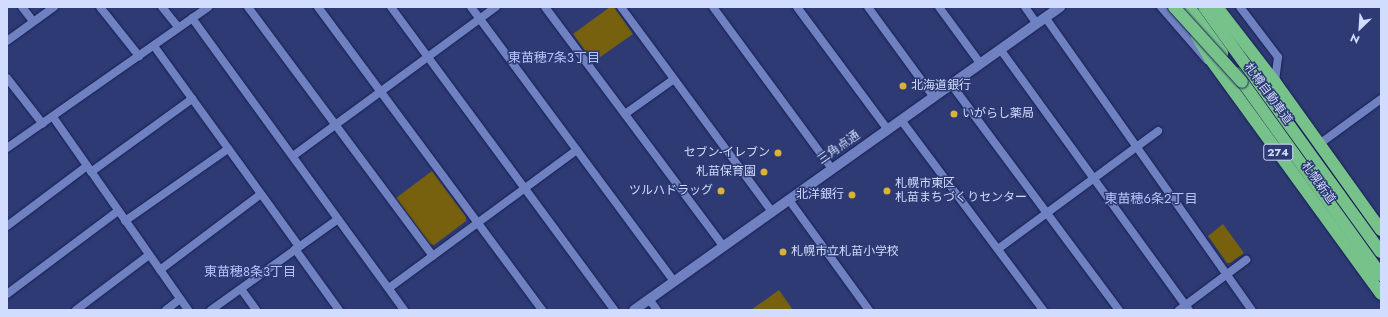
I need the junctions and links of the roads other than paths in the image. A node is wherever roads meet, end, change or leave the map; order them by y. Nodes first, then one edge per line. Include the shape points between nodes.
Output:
1 (22, 7) edge
2 (54, 7) edge
3 (100, 7) edge
4 (162, 7) edge
5 (208, 7) edge
6 (248, 7) edge
7 (318, 7) edge
8 (391, 7) edge
9 (472, 7) edge
10 (496, 7) edge
11 (545, 7) edge
12 (621, 7) edge
13 (713, 7) edge
14 (796, 7) edge
15 (868, 7) edge
16 (939, 7) edge
17 (1024, 7) edge
18 (1060, 7) edge
19 (1161, 7) edge
20 (1174, 7) edge
21 (1179, 7) edge
22 (1189, 7) edge
23 (1204, 7) edge
24 (1211, 7) edge
25 (1217, 7) edge
26 (1240, 7) edge
27 (192, 18) junction
28 (480, 19) junction
29 (1040, 20) junction
30 (33, 21) junction
31 (178, 27) junction
32 (7, 41) edge
33 (154, 46) junction
34 (1000, 49) junction
35 (139, 56) junction
36 (428, 56) junction
37 (980, 63) junction
38 (1248, 67) junction
39 (7, 78) edge
40 (674, 79) junction
41 (1242, 82) junction
42 (1275, 82) junction
43 (951, 84) junction
44 (380, 92) junction
45 (933, 96) junction
46 (1239, 97) junction
47 (192, 99) junction
48 (1381, 99) edge
49 (625, 114) junction
50 (53, 117) junction
51 (901, 120) junction
52 (43, 124) junction
53 (335, 125) junction
54 (888, 130) junction
55 (1158, 131) dead end
56 (1318, 145) junction
57 (1136, 147) junction
58 (7, 148) edge
59 (228, 149) junction
60 (577, 150) junction
61 (293, 156) junction
62 (89, 169) junction
63 (832, 169) junction
64 (1094, 177) junction
65 (523, 188) junction
66 (261, 194) junction
67 (788, 200) junction
68 (118, 211) junction
69 (772, 212) junction
70 (1047, 213) junction
71 (338, 219) junction
72 (125, 221) junction
73 (477, 222) junction
74 (7, 226) edge
75 (1381, 230) edge
76 (723, 246) junction
77 (297, 247) junction
78 (998, 249) junction
79 (1381, 252) edge
80 (149, 255) junction
81 (433, 256) junction
82 (1246, 260) dead end
83 (160, 270) junction
84 (1227, 274) junction
85 (1381, 275) edge
86 (674, 281) junction
87 (389, 288) junction
88 (241, 289) junction
89 (7, 294) edge
90 (1381, 294) edge
91 (180, 299) junction
92 (649, 299) junction
93 (1187, 307) edge
94 (76, 310) edge
95 (166, 310) edge
96 (188, 310) edge
97 (211, 310) edge
98 (256, 310) edge
99 (339, 310) edge
100 (404, 310) edge
101 (542, 310) edge
102 (614, 310) edge
103 (634, 310) edge
104 (657, 310) edge
105 (869, 310) edge
106 (1043, 310) edge
107 (1119, 310) edge
108 (1178, 310) edge
109 (1252, 310) edge

1 - 30 street
2 - 30 street
3 - 35 street
4 - 31 street
5 - 27 street
6 - 53 street
7 - 44 street
8 - 36 street
9 - 28 street
10 - 28 street
11 - 49 street
12 - 40 street
13 - 63 street
14 - 54 street
15 - 45 street
16 - 37 street
17 - 29 street
18 - 29 street, 三角点通
19 - 46 street
20 - 41 highway, bridge
21 - 46 highway, 札幌新道 / 274 via 1211,60
22 - 41 highway, 札樽自動車道, bridge
23 - 38 highway, 札樽自動車道
24 - 38 highway
25 - 42 highway, 札幌新道
26 - 42 street via 1278,57
27 - 31 street
27 - 61 street
28 - 36 street
28 - 60 street
29 - 34 street, 三角点通
29 - 57 street
30 - 32 street
31 - 33 street
33 - 35 street
33 - 47 street
34 - 37 street, 三角点通
34 - 64 street
35 - 50 street
36 - 44 street
36 - 65 street
37 - 43 street, 三角点通
38 - 79 highway, 札樽自動車道
39 - 52 street
40 - 49 street
40 - 69 street
41 - 85 highway, 札樽自動車道
42 - 56 highway, 札幌新道
43 - 45 street, 三角点通
43 - 70 street
44 - 53 street
44 - 73 street
45 - 51 street, 三角点通
46 - 90 highway, 札幌新道 / 274
47 - 59 street
47 - 62 street
48 - 56 street
49 - 76 street
50 - 52 street
50 - 62 street
51 - 54 street, 三角点通
51 - 78 street
52 - 58 street
53 - 61 street
53 - 81 street
54 - 63 street, 三角点通
55 - 57 street
56 - 75 highway, 札幌新道
57 - 64 street
57 - 84 street
59 - 66 street
59 - 72 street
60 - 65 street
60 - 86 street
61 - 71 street
62 - 68 street
62 - 74 street
63 - 67 street, 三角点通
64 - 70 street
64 - 93 street
65 - 73 street
65 - 102 street
66 - 77 street
66 - 83 street
67 - 69 street, 三角点通
67 - 105 street
68 - 72 street
68 - 89 street
69 - 76 street, 三角点通
70 - 78 street
70 - 107 street
71 - 77 street
71 - 87 street
72 - 80 street
73 - 81 street
73 - 101 street
76 - 86 street, 三角点通
77 - 88 street
77 - 99 street
78 - 106 street
80 - 83 street
80 - 94 street
81 - 87 street
82 - 84 street
83 - 91 street
84 - 93 street
84 - 109 street
86 - 92 street, 三角点通
87 - 100 street
88 - 97 street
88 - 98 street
91 - 95 street
91 - 96 street
92 - 103 street, 三角点通
92 - 104 street
93 - 108 street

